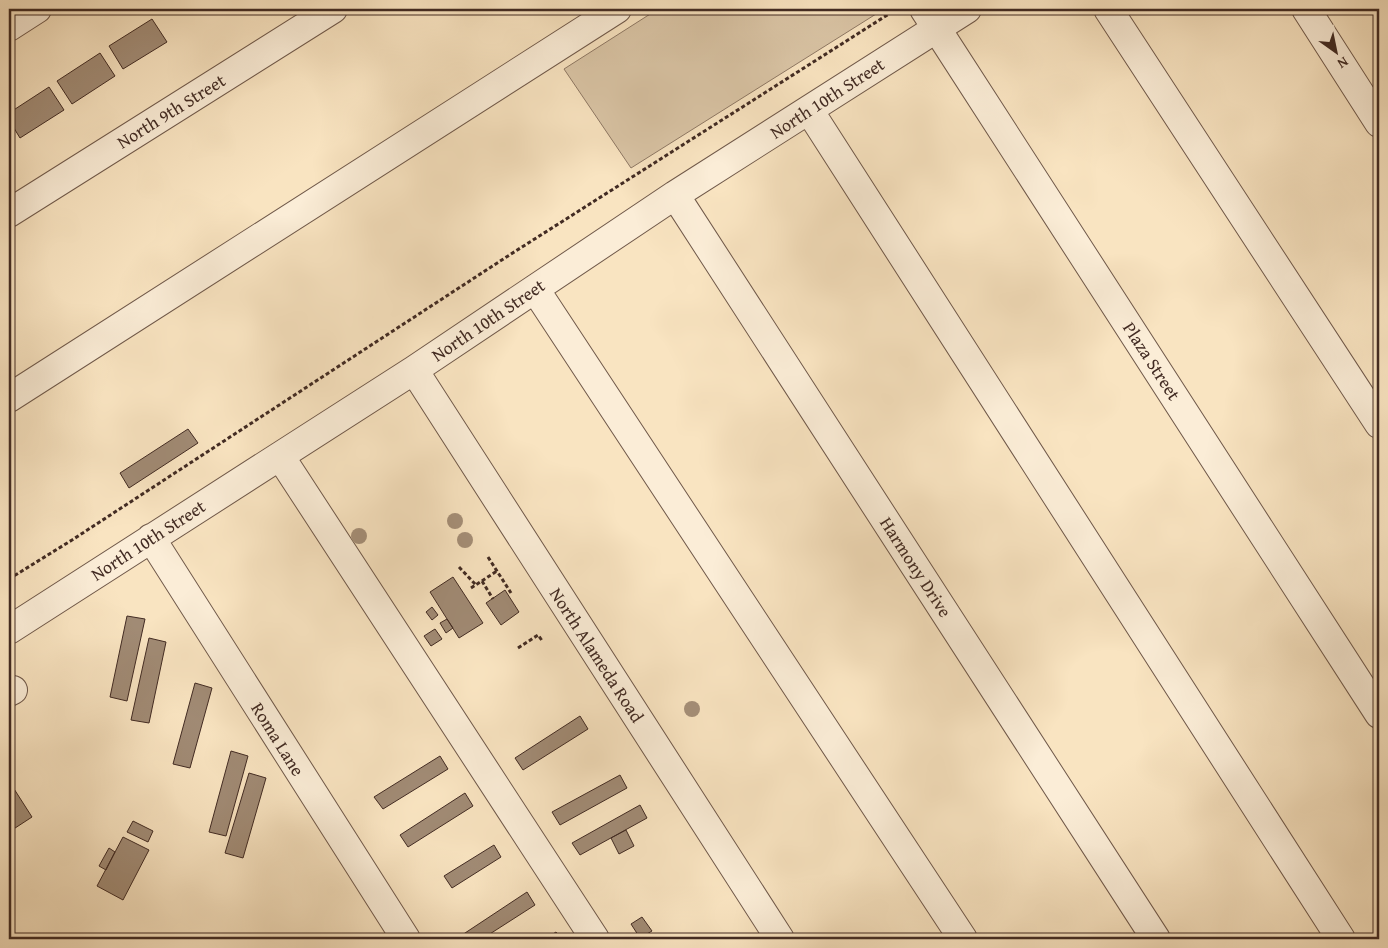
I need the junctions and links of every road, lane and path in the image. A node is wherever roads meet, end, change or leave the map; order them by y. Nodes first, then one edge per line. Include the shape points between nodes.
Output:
1 (37, 9) edge
2 (333, 9) edge
3 (616, 9) edge
4 (967, 9) edge
5 (1108, 9) edge
6 (1306, 9) edge
7 (892, 12) dead end
8 (930, 18) edge
9 (9, 27) edge
10 (809, 110) junction
11 (1379, 123) edge
12 (675, 195) junction
13 (9, 213) edge
14 (535, 289) junction
15 (414, 370) junction
16 (9, 398) edge
17 (1379, 424) edge
18 (280, 456) junction
19 (151, 538) junction
20 (488, 557) dead end
21 (459, 567) dead end
22 (497, 571) junction
23 (9, 579) edge
24 (482, 581) junction
25 (476, 585) junction
26 (471, 588) dead end
27 (511, 594) dead end
28 (493, 598) dead end
29 (9, 630) edge
30 (543, 642) dead end
31 (518, 648) dead end
32 (1379, 714) edge
33 (406, 939) edge
34 (596, 939) edge
35 (780, 939) edge
36 (963, 939) edge
37 (1156, 939) edge
38 (1341, 939) edge

1 - 9 street
2 - 13 street, North 9th Street
3 - 16 street
4 - 8 street, North 10th Street
5 - 17 street
6 - 11 street
7 - 23 path
8 - 10 street, North 10th Street
8 - 32 street, Plaza Street
10 - 12 street, North 10th Street
10 - 38 street
12 - 14 street, North 10th Street
12 - 37 street, Harmony Drive
14 - 15 street, North 10th Street
14 - 36 street
15 - 18 street, North 10th Street
15 - 35 street, North Alameda Road
18 - 19 street, North 10th Street
18 - 34 street
19 - 29 street, North 10th Street
19 - 33 street, Roma Lane
20 - 22 path
21 - 25 path
22 - 24 path
22 - 27 path
24 - 25 path
24 - 28 path
25 - 26 path
30 - 31 path via 538,635

